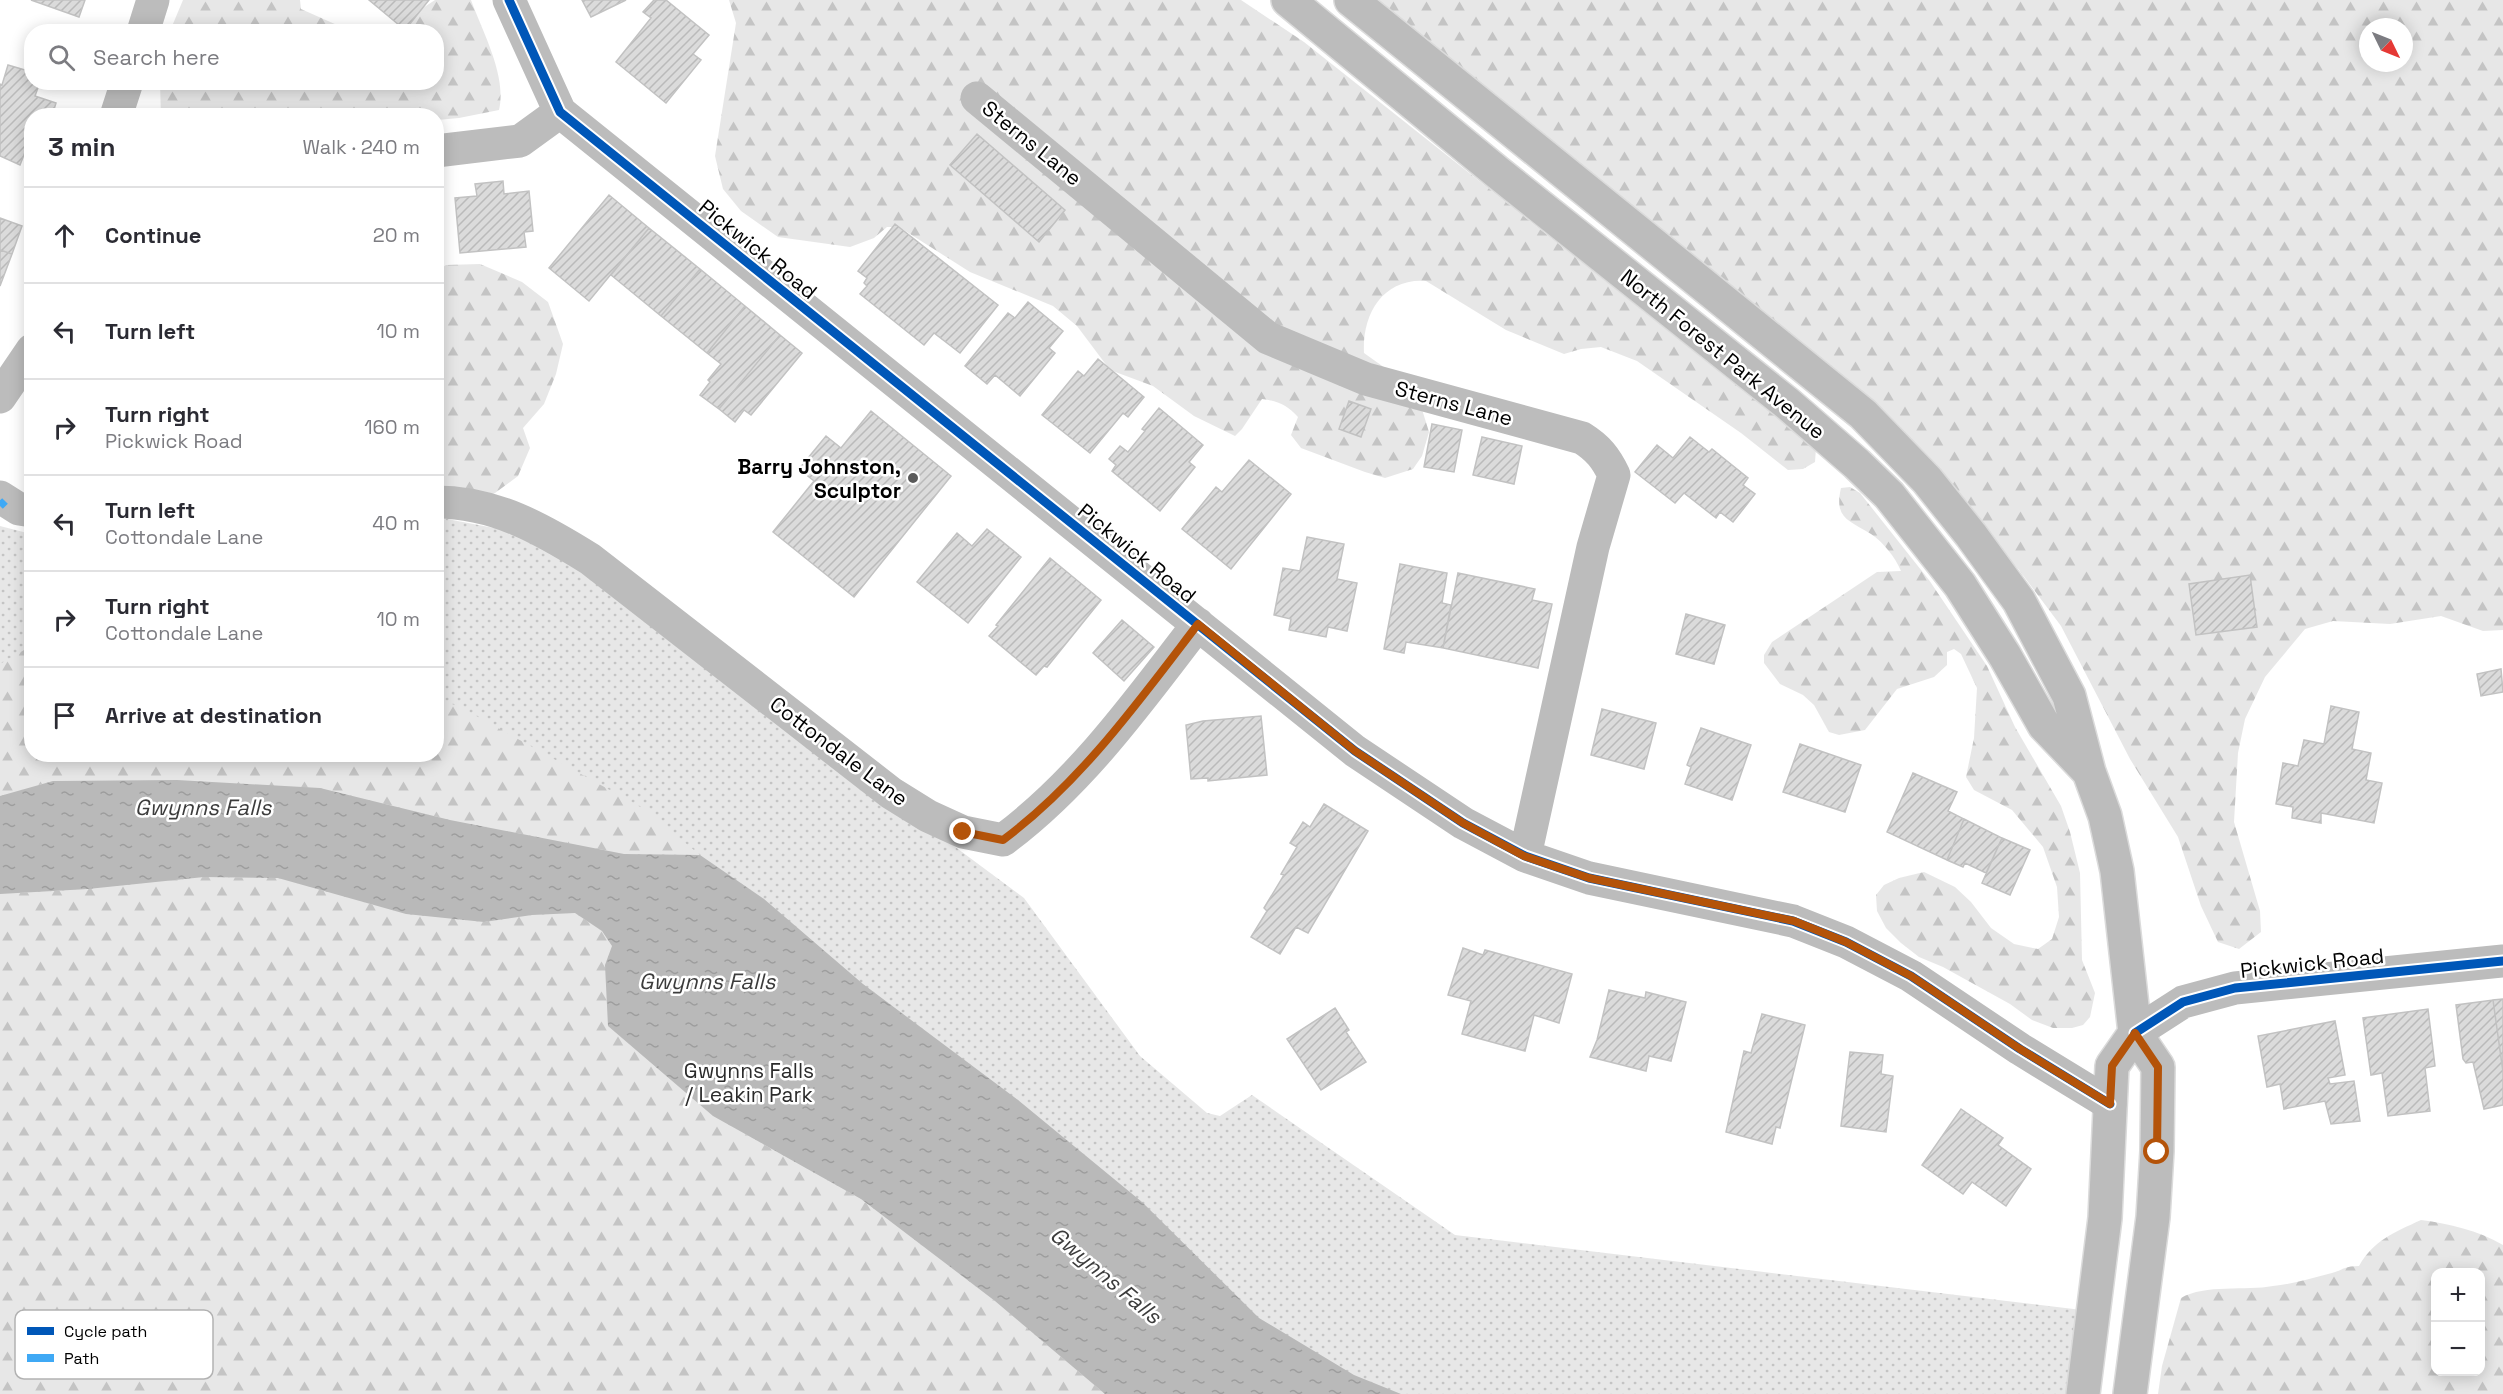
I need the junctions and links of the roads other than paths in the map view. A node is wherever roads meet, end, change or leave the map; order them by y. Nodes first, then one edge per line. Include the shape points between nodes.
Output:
1 (153, 0) edge
2 (509, 0) edge
3 (1288, 0) edge
4 (1351, 0) edge
5 (146, 24) edge
6 (124, 90) edge
7 (977, 98) dead end
8 (119, 108) edge
9 (560, 112) junction
10 (444, 150) edge
11 (24, 362) edge
12 (0, 397) edge
13 (0, 497) edge
14 (444, 502) edge
15 (24, 510) edge
16 (1198, 624) junction
17 (2090, 772) junction
18 (1524, 856) junction
19 (2503, 961) edge
20 (2135, 1033) junction
21 (2110, 1104) junction
22 (2083, 1392) edge
23 (2130, 1394) edge

1 - 5 main road
2 - 9 main road, Pickwick Road
3 - 17 main road, North Forest Park Avenue via 1857,464 1889,495 1960,585 2044,725
4 - 17 main road, North Forest Park Avenue via 1863,414 1927,480 2019,601 2069,696
6 - 8 main road
7 - 18 main road, Sterns Lane via 1269,338 1366,379 1582,438 1598,448 1608,461 1614,475 1593,547
9 - 10 main road via 520,141
9 - 16 main road, Pickwick Road
11 - 12 main road
13 - 15 main road
14 - 16 main road, Cottondale Lane via 503,512 543,530 590,559 891,794 963,832 1003,840 1065,786 1133,708
16 - 18 main road, Pickwick Road via 1355,751 1463,823
17 - 20 main road, North Forest Park Avenue via 2117,871
18 - 21 main road, Pickwick Road via 1589,878 1794,921 1846,942 1911,976
19 - 20 main road, Pickwick Road via 2235,988 2183,1002
20 - 21 main road via 2112,1066
20 - 23 main road, North Forest Park Avenue via 2158,1067 2158,1141 2153,1217
21 - 22 main road via 2105,1218

